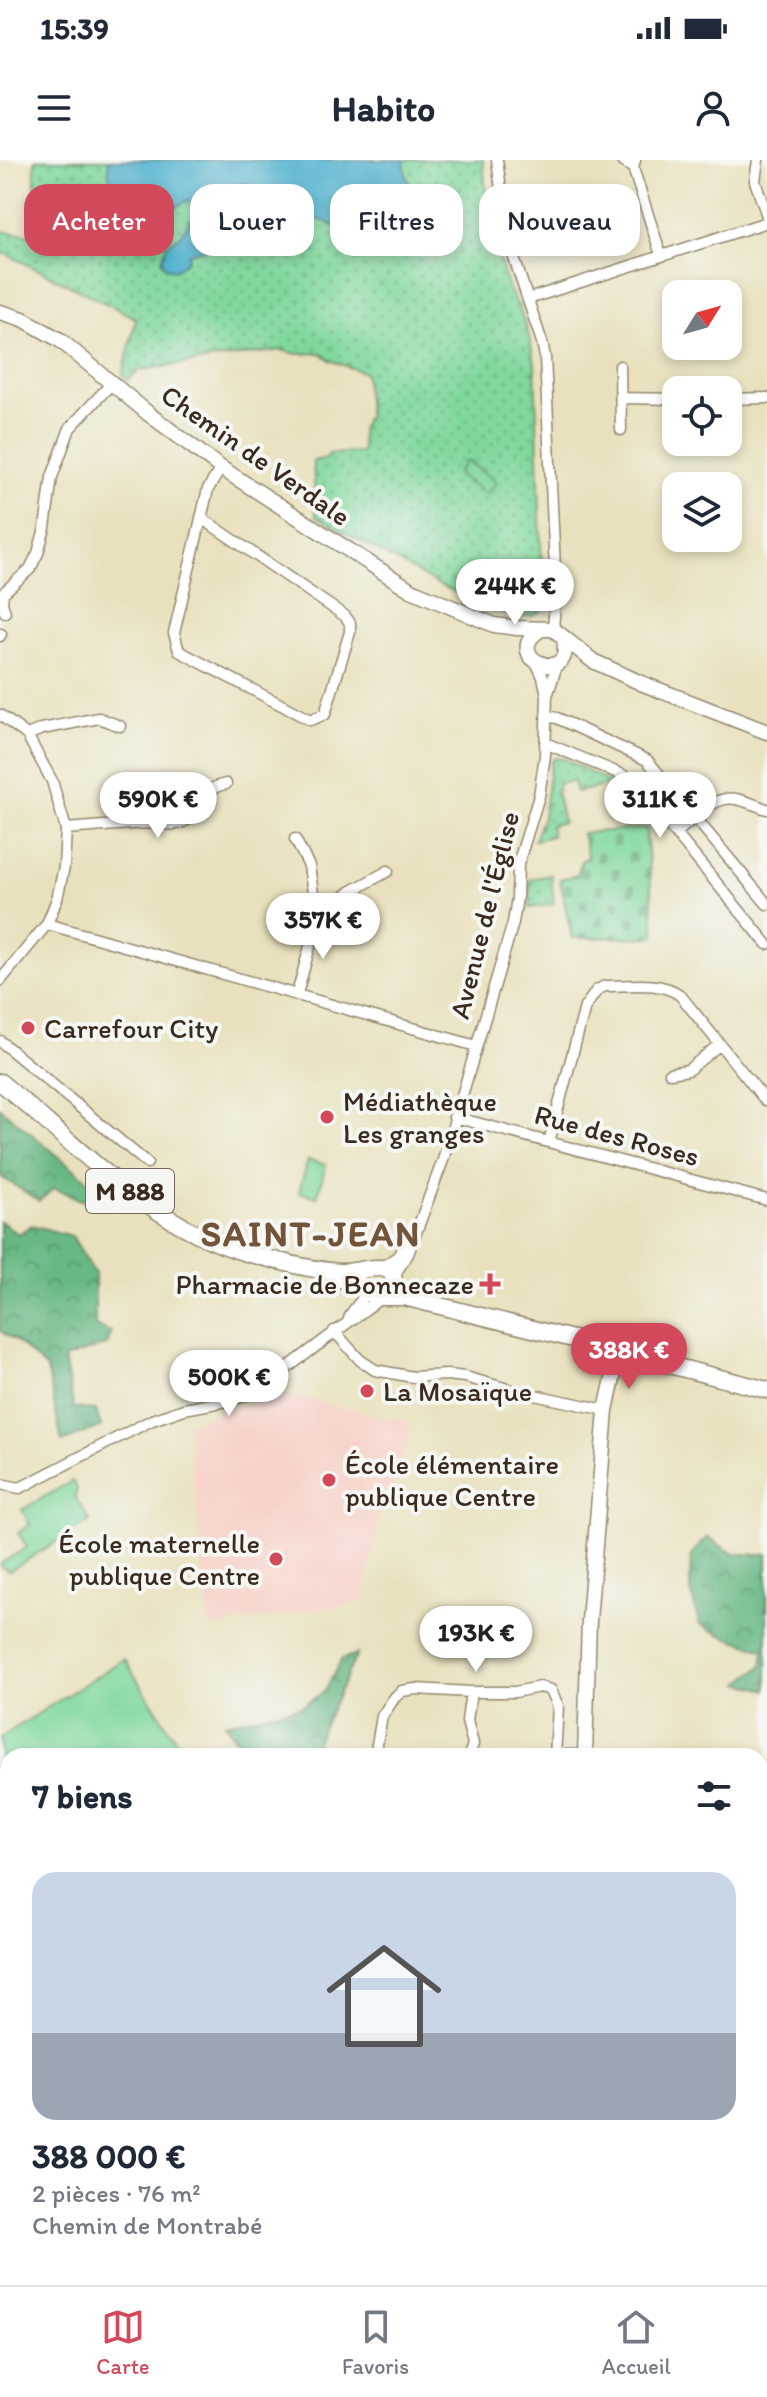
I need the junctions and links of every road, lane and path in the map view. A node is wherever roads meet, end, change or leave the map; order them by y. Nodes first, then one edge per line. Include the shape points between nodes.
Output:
1 (497, 160) edge
2 (621, 160) edge
3 (758, 160) edge
4 (634, 164) edge
5 (767, 219) edge
6 (661, 255) junction
7 (528, 299) junction
8 (0, 312) edge
9 (620, 366) dead end
10 (112, 383) junction
11 (621, 398) junction
12 (767, 398) edge
13 (662, 399) edge
14 (742, 399) edge
15 (621, 430) dead end
16 (221, 468) junction
17 (203, 519) junction
18 (5, 612) dead end
19 (494, 625) junction
20 (552, 633) junction
21 (528, 648) junction
22 (559, 661) junction
23 (593, 661) junction
24 (536, 662) junction
25 (547, 695) junction
26 (0, 715) edge
27 (547, 716) junction
28 (120, 726) dead end
29 (767, 732) edge
30 (27, 735) junction
31 (545, 743) junction
32 (226, 784) dead end
33 (767, 809) edge
34 (696, 817) junction
35 (66, 829) junction
36 (676, 833) junction
37 (295, 839) dead end
38 (388, 871) dead end
39 (767, 904) edge
40 (317, 920) junction
41 (47, 924) junction
42 (767, 944) edge
43 (0, 981) edge
44 (297, 994) junction
45 (0, 1041) edge
46 (720, 1044) junction
47 (476, 1046) junction
48 (670, 1073) dead end
49 (0, 1082) edge
50 (767, 1098) edge
51 (454, 1117) junction
52 (549, 1142) junction
53 (147, 1163) dead end
54 (767, 1200) edge
55 (380, 1283) junction
56 (349, 1319) junction
57 (529, 1328) junction
58 (334, 1331) junction
59 (618, 1357) junction
60 (767, 1390) edge
61 (606, 1410) junction
62 (0, 1484) edge
63 (471, 1692) junction
64 (376, 1748) edge
65 (472, 1748) edge
66 (556, 1748) edge
67 (585, 1748) edge

1 - 7 street via 508,240
2 - 4 street
3 - 5 street via 755,181
4 - 6 street
5 - 6 street
6 - 7 street
7 - 20 street via 545,357 556,590
8 - 10 street, Chemin de Verdale via 60,340
9 - 11 street
10 - 16 street, Chemin de Verdale
10 - 18 street via 70,428 52,477 38,553 30,569 3,593
11 - 13 street
11 - 15 street
12 - 14 street
16 - 17 street via 208,489
16 - 19 street, Chemin de Verdale via 411,590
17 - 17 street via 174,633 179,651 310,720 325,714 350,623
19 - 20 street, Chemin de Verdale
19 - 21 street, Chemin de Verdale
20 - 21 street via 532,635
20 - 22 street via 565,651
20 - 23 street
21 - 24 street
22 - 23 street
22 - 24 street
22 - 25 street, Avenue de l'Église
23 - 29 street
24 - 25 street, Avenue de l'Église
25 - 27 street, Avenue de l'Église
26 - 30 street
27 - 31 street, Avenue de l'Église
27 - 34 street via 647,760
28 - 30 street via 99,718
30 - 35 street via 52,781
31 - 36 street via 623,775
31 - 47 street, Avenue de l'Église via 539,796 518,864 513,923
32 - 35 street via 203,794 193,817 179,825
33 - 34 street via 726,798
34 - 36 street
34 - 39 street
35 - 41 street via 62,878
36 - 42 street
37 - 40 street via 309,866
38 - 40 street via 350,892
40 - 44 street
41 - 43 street
41 - 44 street
44 - 47 street
45 - 53 street
46 - 48 street via 688,1070
46 - 50 street
46 - 52 street via 672,989 597,990 585,1007
47 - 51 street, Avenue de l'Église
49 - 55 main road, M 888 via 163,1216 202,1237
51 - 52 street, Rue des Roses
51 - 55 street, Avenue de l'Église via 408,1254
52 - 54 street, Rue des Roses
55 - 56 street, Avenue de l'Église
55 - 56 street
55 - 57 main road, M 888
55 - 57 main road, M 888 via 404,1297
56 - 58 street
57 - 59 main road, M 888 via 597,1345
58 - 61 street via 375,1370 413,1377 465,1377
58 - 62 street via 255,1392 152,1420 20,1488
59 - 60 main road, M 888
59 - 61 street
61 - 67 street via 589,1620
63 - 64 street via 402,1691 382,1716
63 - 65 street via 467,1721
63 - 66 street via 548,1688 558,1706

